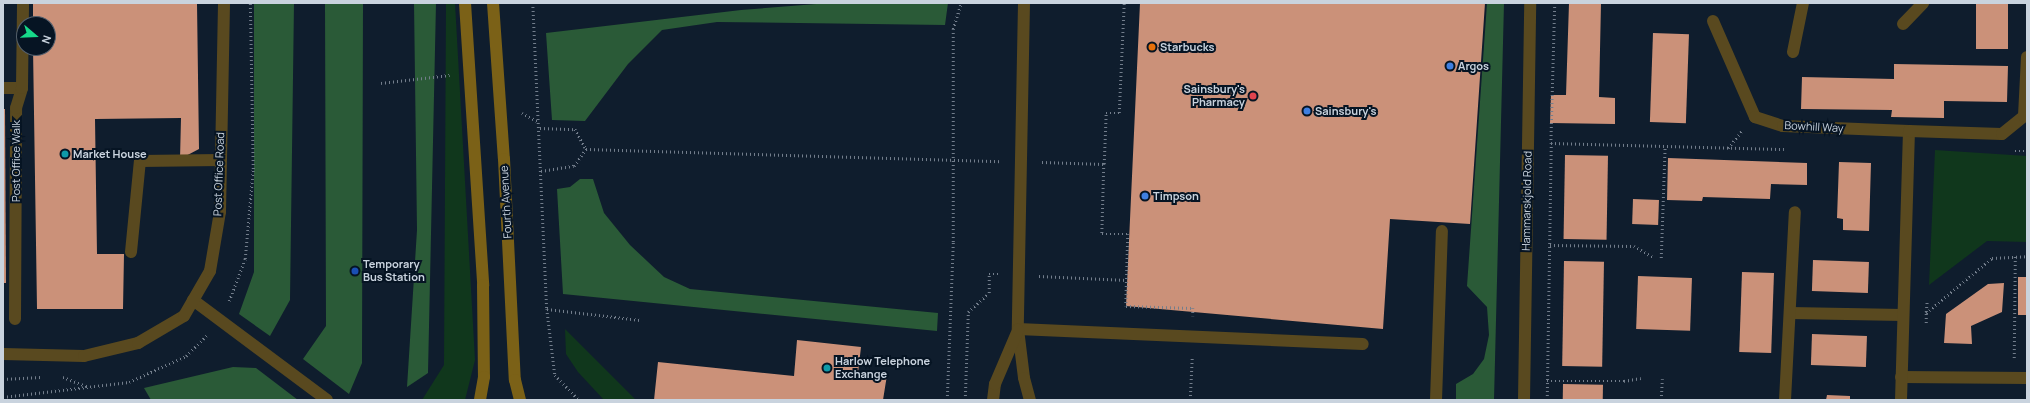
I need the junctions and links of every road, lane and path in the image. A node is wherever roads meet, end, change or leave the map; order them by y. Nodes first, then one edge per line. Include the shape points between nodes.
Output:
1 (23, 3) edge
2 (224, 3) edge
3 (465, 3) edge
4 (493, 3) edge
5 (532, 3) edge
6 (961, 3) edge
7 (1024, 3) edge
8 (1124, 3) edge
9 (1530, 3) edge
10 (1555, 3) edge
11 (1803, 3) edge
12 (1923, 3) edge
13 (1713, 21) dead end
14 (1903, 24) dead end
15 (1793, 52) dead end
16 (2027, 57) edge
17 (450, 67) dead end
18 (381, 83) dead end
19 (3, 88) edge
20 (22, 88) junction
21 (540, 128) junction
22 (1909, 131) junction
23 (1551, 143) junction
24 (1665, 146) junction
25 (586, 149) junction
26 (1788, 149) dead end
27 (2012, 151) dead end
28 (2027, 151) edge
29 (220, 160) junction
30 (1021, 161) junction
31 (1104, 164) junction
32 (541, 171) junction
33 (1795, 212) dead end
34 (1442, 231) dead end
35 (1550, 245) junction
36 (131, 252) dead end
37 (2015, 256) junction
38 (2027, 256) edge
39 (1653, 257) dead end
40 (1661, 258) dead end
41 (193, 300) junction
42 (547, 309) junction
43 (1790, 313) junction
44 (1903, 315) junction
45 (14, 320) dead end
46 (640, 320) dead end
47 (1926, 327) dead end
48 (1018, 329) junction
49 (1192, 337) junction
50 (1363, 344) dead end
51 (3, 354) edge
52 (62, 376) dead end
53 (47, 377) dead end
54 (1901, 377) junction
55 (1641, 378) dead end
56 (2014, 378) junction
57 (2027, 378) edge
58 (3, 379) edge
59 (1662, 379) dead end
60 (1547, 381) junction
61 (87, 386) dead end
62 (327, 400) edge
63 (480, 400) edge
64 (520, 400) edge
65 (579, 400) edge
66 (947, 400) edge
67 (993, 400) edge
68 (1030, 400) edge
69 (1190, 400) edge
70 (1436, 400) edge
71 (1524, 400) edge
72 (1547, 400) edge
73 (1661, 400) edge
74 (1785, 400) edge
75 (1901, 400) edge

1 - 20 street, Post Office Walk
2 - 29 street, Post Office Road
3 - 63 street via 483,285 484,377
4 - 64 street, Fourth Avenue via 515,380
5 - 21 path
6 - 66 path via 953,29 953,242
7 - 30 street
8 - 31 path via 1119,113 1106,113
9 - 71 street, Hammarskjold Road
10 - 23 path
11 - 15 street
12 - 14 street
13 - 22 street, Bowhill Way via 1755,117 1783,126
16 - 22 street, Bowhill Way via 2024,116 2002,134
17 - 18 path via 450,75
19 - 20 street
20 - 45 street, Post Office Walk via 16,108
21 - 25 path via 575,129
21 - 32 path
22 - 44 street
23 - 24 path
23 - 35 path
24 - 26 path
24 - 40 path
25 - 30 path
25 - 32 path via 574,166
27 - 28 path
29 - 36 street via 140,161
29 - 41 street, Post Office Road via 220,212 210,271
30 - 31 path
30 - 48 street
31 - 49 path via 1102,234 1128,234 1126,306 1193,308
32 - 42 path
33 - 43 street
34 - 70 street
35 - 39 path via 1634,246
35 - 60 path
37 - 38 path
37 - 47 path via 1992,258 1926,313
37 - 56 path
41 - 51 street, Post Office Road via 184,316 138,343 84,356
41 - 62 street
42 - 46 path
42 - 65 path via 555,374
43 - 44 street
43 - 74 street
44 - 54 street
48 - 49 street
48 - 67 street via 995,384
48 - 68 street via 1024,378
49 - 50 street
49 - 69 path
52 - 61 path
53 - 58 path
54 - 56 street
54 - 75 street
55 - 60 path via 1624,381
56 - 57 street
59 - 73 path
60 - 72 path

